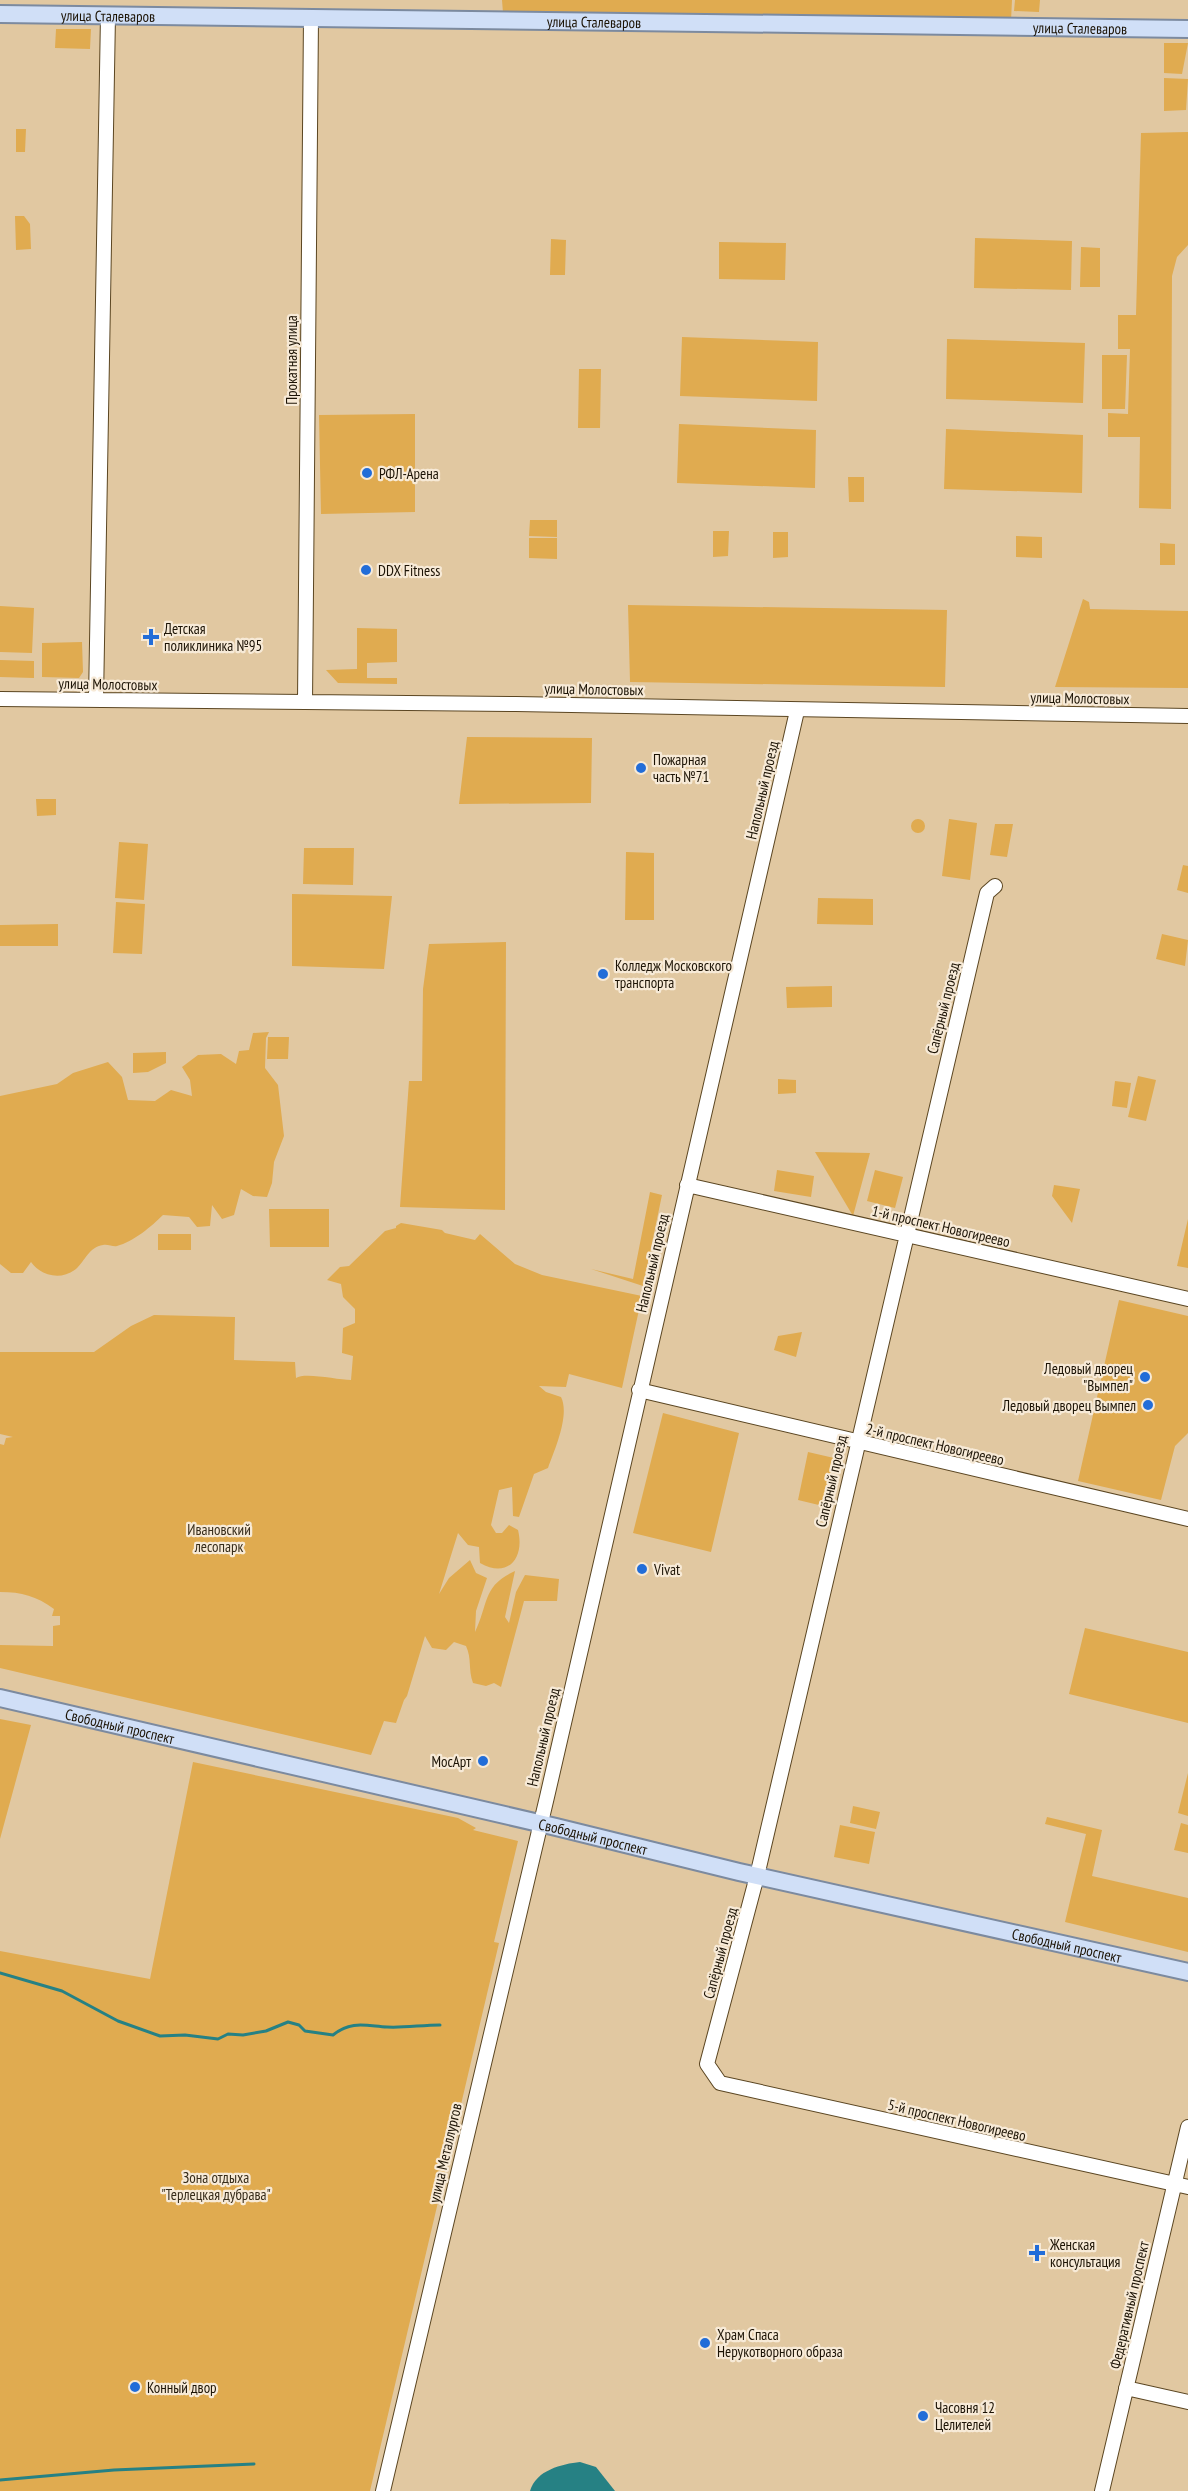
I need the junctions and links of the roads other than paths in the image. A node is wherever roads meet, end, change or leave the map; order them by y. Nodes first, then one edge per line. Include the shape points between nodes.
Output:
1 (0, 14) edge
2 (108, 15) junction
3 (311, 17) junction
4 (1188, 29) edge
5 (0, 699) edge
6 (96, 700) junction
7 (305, 702) junction
8 (797, 711) junction
9 (1188, 716) edge
10 (995, 886) dead end
11 (687, 1185) junction
12 (905, 1234) junction
13 (1188, 1299) edge
14 (639, 1390) junction
15 (856, 1443) junction
16 (1188, 1519) edge
17 (0, 1698) edge
18 (540, 1823) junction
19 (757, 1876) junction
20 (1188, 1972) edge
21 (720, 2084) joint
22 (1188, 2127) edge
23 (1181, 2185) edge
24 (1126, 2388) junction
25 (1188, 2402) edge
26 (383, 2491) edge
27 (1102, 2491) edge

1 - 2 main road, улица Сталеваров
2 - 3 main road, улица Сталеваров
2 - 6 street
3 - 4 main road, улица Сталеваров
3 - 7 street, Прокатная улица
5 - 6 street, улица Молостовых
6 - 7 street, улица Молостовых
7 - 8 street, улица Молостовых
8 - 9 street, улица Молостовых
8 - 11 street, Напольный проезд
10 - 12 street, Сапёрный проезд via 987,893
11 - 12 street, 1-й проспект Новогиреево
11 - 14 street, Напольный проезд
12 - 13 street, 1-й проспект Новогиреево
12 - 15 street, Сапёрный проезд
14 - 15 street, 2-й проспект Новогиреево
14 - 18 street, Напольный проезд
15 - 16 street, 2-й проспект Новогиреево
15 - 19 street, Сапёрный проезд
17 - 18 main road, Свободный проспект
18 - 19 main road, Свободный проспект
18 - 26 street, улица Металлургов
19 - 20 main road, Свободный проспект
19 - 21 street, Сапёрный проезд via 707,2064
21 - 23 street, 5-й проспект Новогиреево
22 - 23 street, Федеративный проспект
23 - 24 street, Федеративный проспект
24 - 25 street
24 - 27 street, Федеративный проспект

